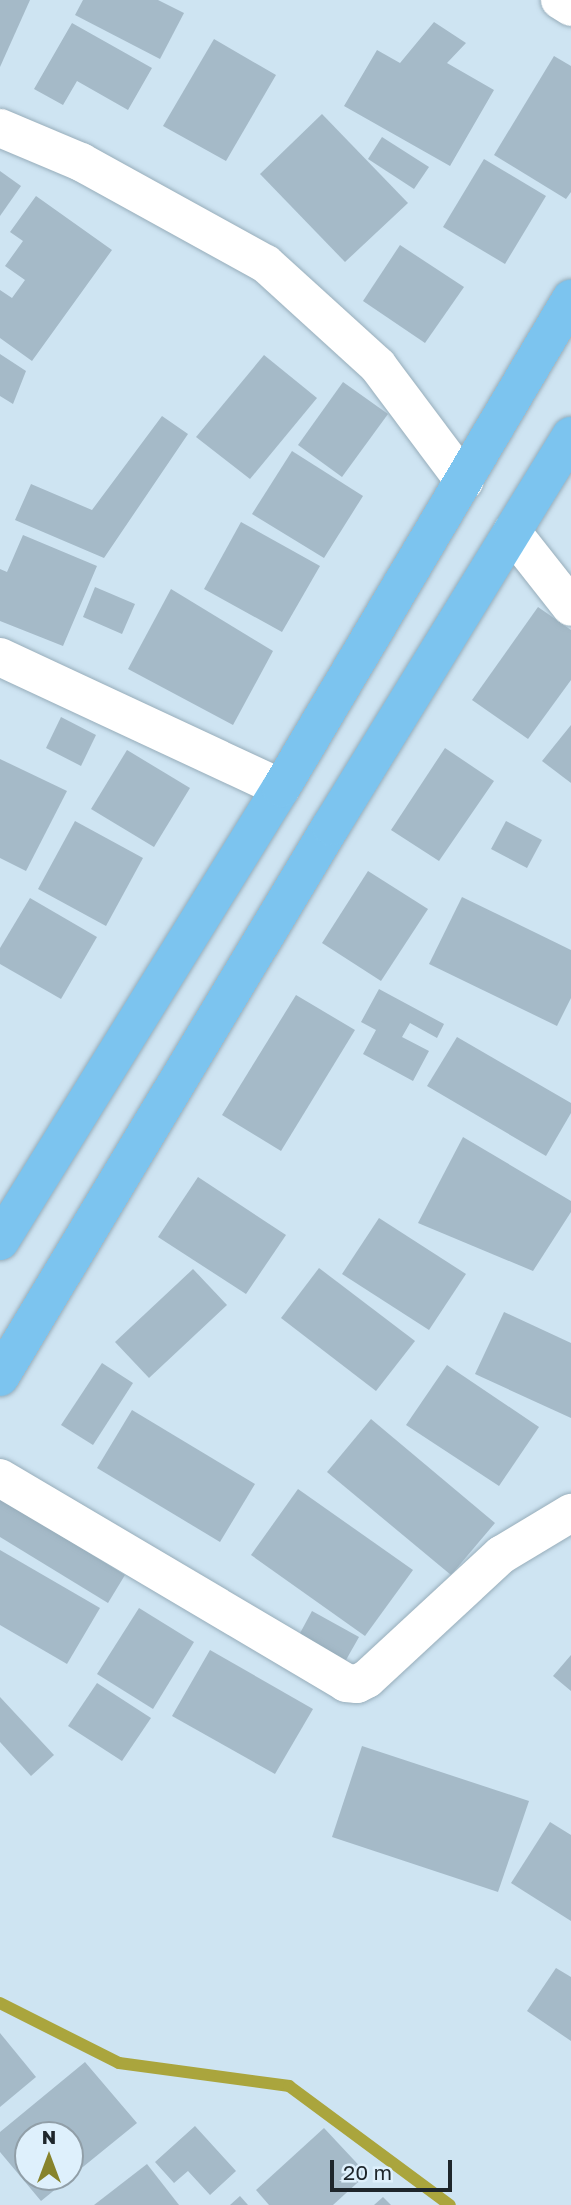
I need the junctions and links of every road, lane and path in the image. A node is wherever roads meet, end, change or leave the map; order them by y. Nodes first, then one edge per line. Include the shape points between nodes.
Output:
1 (560, 0) edge
2 (571, 7) edge
3 (0, 128) edge
4 (571, 299) edge
5 (571, 436) edge
6 (464, 481) junction
7 (512, 532) junction
8 (571, 607) edge
9 (0, 657) edge
10 (281, 788) junction
11 (0, 1241) edge
12 (0, 1377) edge
13 (0, 1478) edge
14 (571, 1513) edge

1 - 2 street
3 - 6 street via 81,162 266,264 378,366
4 - 6 highway
5 - 7 highway
6 - 10 highway
7 - 8 street
7 - 12 highway
9 - 10 street
10 - 11 highway
13 - 14 street via 346,1683 356,1684 367,1679 501,1555

